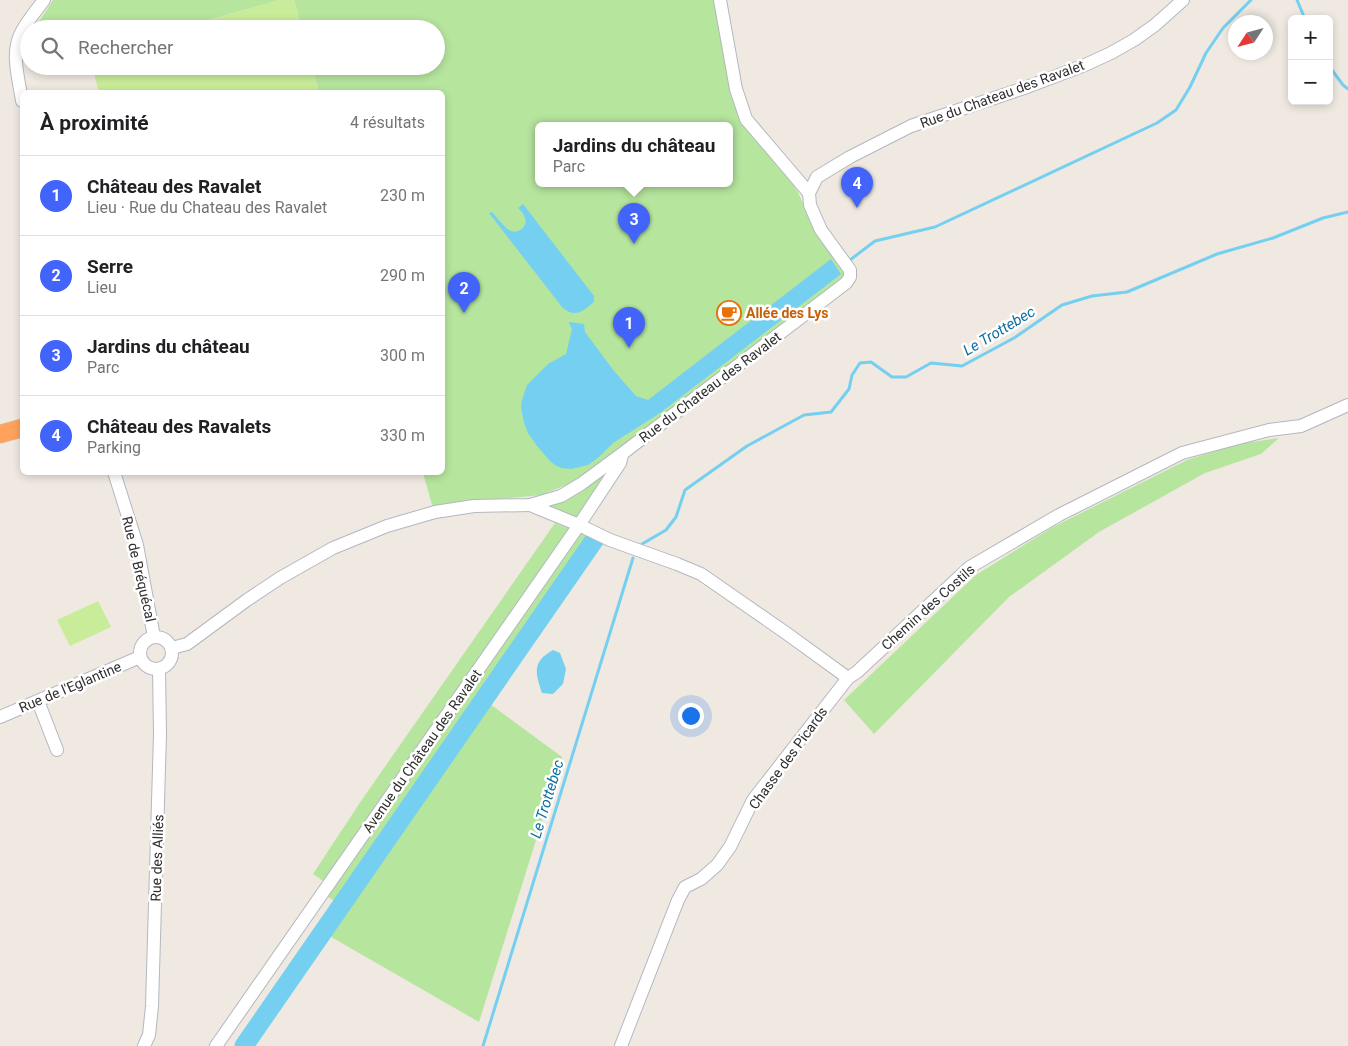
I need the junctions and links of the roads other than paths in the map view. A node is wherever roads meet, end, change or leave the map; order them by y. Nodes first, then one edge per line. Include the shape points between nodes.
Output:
1 (44, 0) edge
2 (720, 0) edge
3 (1183, 0) edge
4 (29, 20) edge
5 (20, 34) edge
6 (20, 90) edge
7 (809, 193) junction
8 (1348, 405) edge
9 (20, 429) edge
10 (0, 434) edge
11 (623, 453) junction
12 (115, 475) edge
13 (530, 505) junction
14 (579, 525) junction
15 (154, 636) junction
16 (172, 648) junction
17 (140, 657) junction
18 (160, 669) junction
19 (848, 678) junction
20 (38, 701) junction
21 (0, 718) edge
22 (57, 750) dead end
23 (144, 1046) edge
24 (216, 1046) edge
25 (621, 1046) edge

1 - 4 street
2 - 7 street via 736,89 746,119
3 - 7 street, Rue du Chateau des Ravalet via 1155,25 1111,53 1027,87 911,126 817,177
5 - 6 street via 16,61
7 - 11 street, Rue du Chateau des Ravalet via 810,205 821,230 850,270 846,283
8 - 19 street, Chemin des Costils via 1301,426 1269,430 1182,453 1059,515 970,567
9 - 10 highway
11 - 13 street, Rue du Chateau des Ravalet via 561,496
11 - 14 street, Avenue du Château des Ravalet via 620,463
12 - 15 street, Rue de Bréquécal via 137,545
13 - 14 street
13 - 16 street, Rue du Chateau des Ravalet via 474,506 435,512 387,526 333,548 280,578 187,644
14 - 19 street via 701,574
14 - 24 street, Avenue du Château des Ravalet
15 - 16 street via 167,641
15 - 17 street via 142,644
16 - 18 street via 169,664
17 - 18 street via 146,666
17 - 20 street, Rue de l'Eglantine
18 - 23 street, Rue des Alliés via 152,1006 149,1035
19 - 25 street, Chasse des Picards via 753,800 730,847 717,865 685,887
20 - 21 street, Rue de l'Eglantine
20 - 22 street

